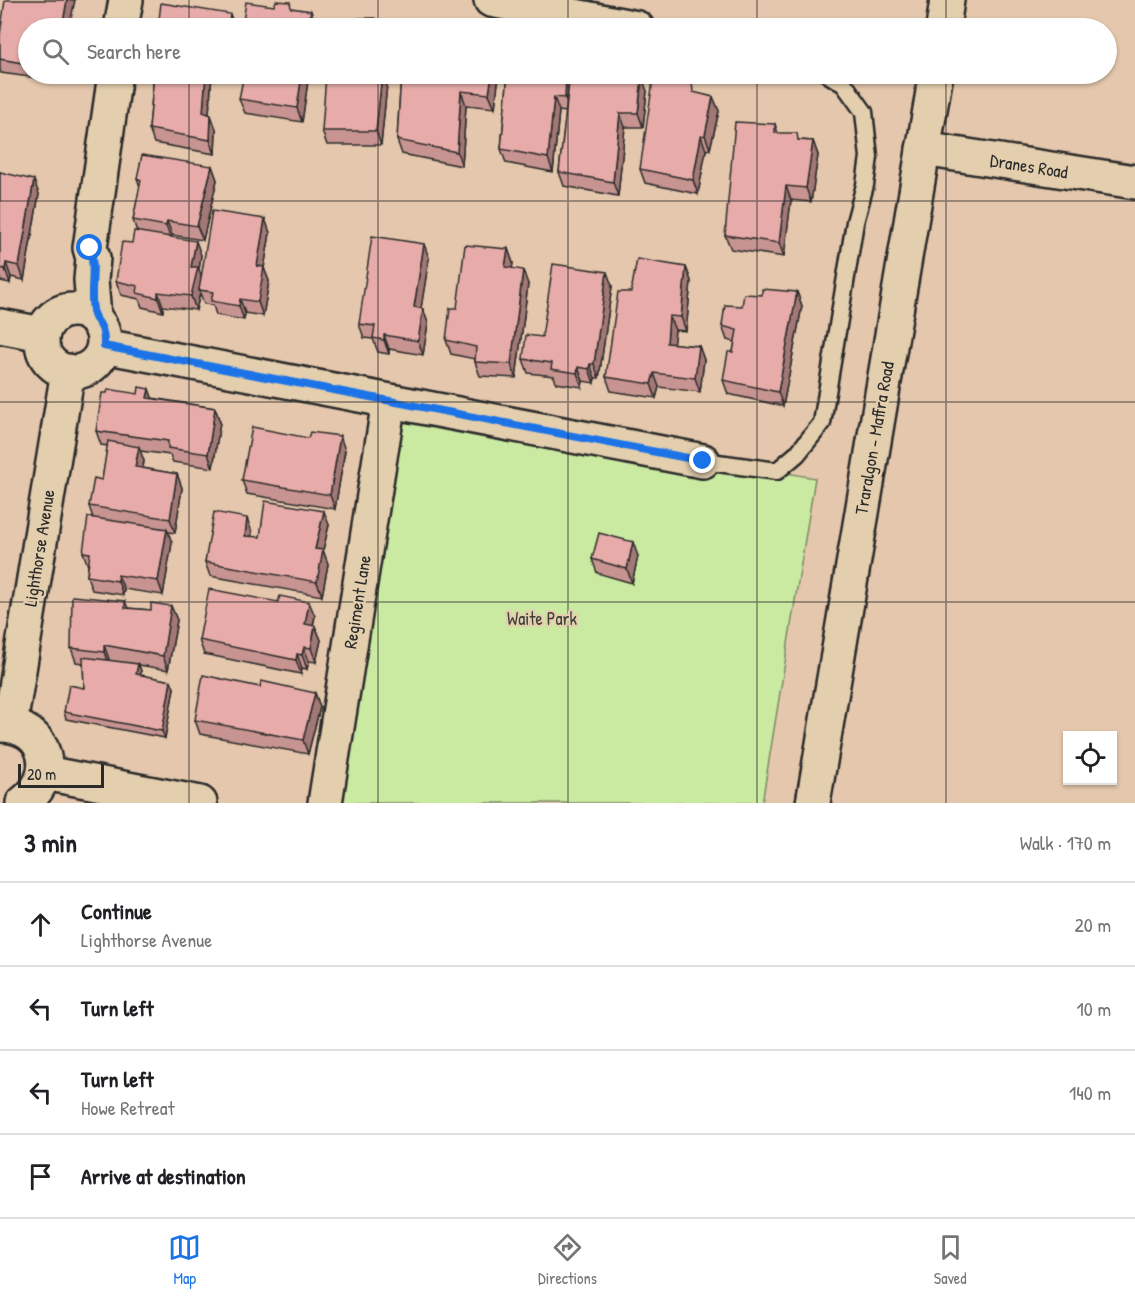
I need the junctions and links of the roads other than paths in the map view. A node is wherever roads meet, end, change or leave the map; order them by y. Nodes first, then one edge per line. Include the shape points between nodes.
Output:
1 (126, 0) edge
2 (491, 0) edge
3 (947, 0) edge
4 (123, 18) edge
5 (585, 18) edge
6 (944, 18) edge
7 (113, 84) edge
8 (844, 84) edge
9 (934, 84) edge
10 (923, 149) junction
11 (1135, 182) edge
12 (0, 326) edge
13 (76, 327) junction
14 (68, 371) junction
15 (388, 401) junction
16 (703, 461) joint
17 (5, 725) edge
18 (45, 773) junction
19 (23, 803) edge
20 (200, 803) edge
21 (325, 803) edge
22 (813, 803) edge

1 - 4 street
2 - 5 street
3 - 6 street
7 - 13 street via 90,248 80,255 76,275
8 - 16 lane via 864,112 869,156 822,423 777,471
9 - 10 street, Traralgon - Maffra Road
10 - 11 street, Dranes Road
10 - 22 street, Traralgon - Maffra Road
12 - 13 street
13 - 14 street via 44,354 58,368
13 - 14 street via 101,356 87,369
13 - 15 street
14 - 17 street, Lighthorse Avenue
15 - 16 street
15 - 21 street, Regiment Lane
17 - 18 street via 23,729 33,737 41,747
18 - 19 street via 33,796
18 - 20 street

